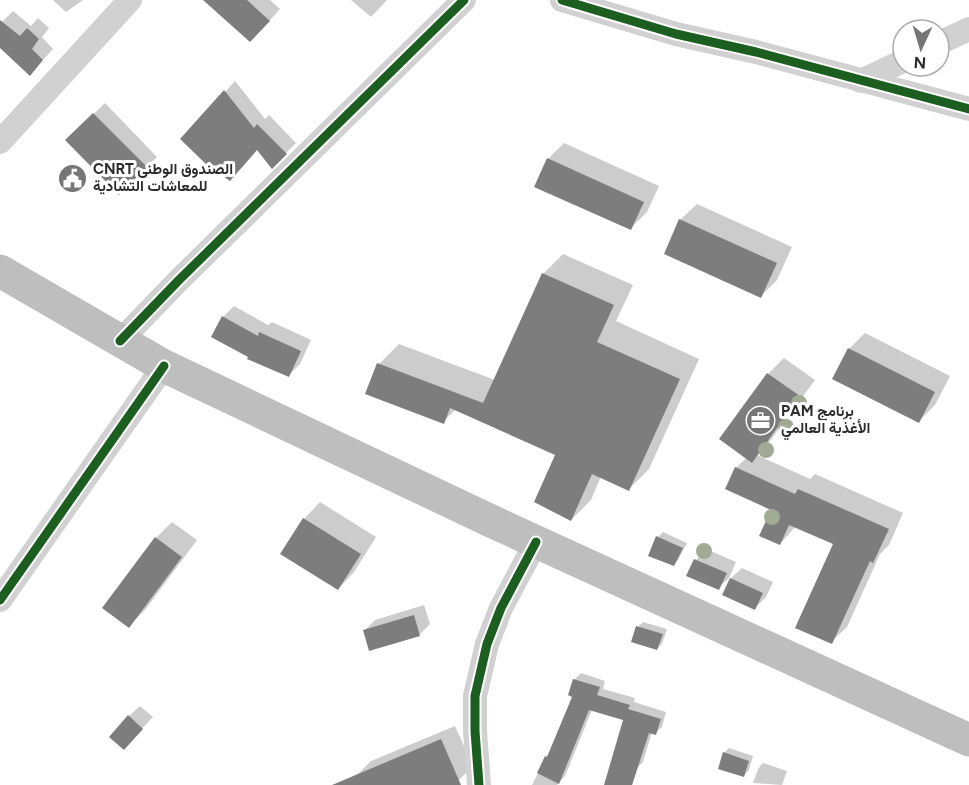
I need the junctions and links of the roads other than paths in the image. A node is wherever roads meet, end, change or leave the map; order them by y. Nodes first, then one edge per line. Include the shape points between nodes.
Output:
1 (130, 0) edge
2 (464, 0) edge
3 (562, 0) edge
4 (969, 29) edge
5 (951, 37) edge
6 (891, 67) edge
7 (861, 81) junction
8 (969, 109) edge
9 (0, 142) edge
10 (0, 271) edge
11 (120, 341) junction
12 (164, 366) junction
13 (536, 542) junction
14 (25, 564) junction
15 (0, 566) edge
16 (0, 600) edge
17 (969, 740) edge
18 (479, 785) edge

1 - 9 street
2 - 11 street
3 - 7 street via 676,34
4 - 5 street
6 - 7 street
7 - 8 street
10 - 11 highway
11 - 12 highway
12 - 13 highway
12 - 14 street
13 - 17 highway
13 - 18 street via 501,608 477,685
14 - 15 street
14 - 16 street

